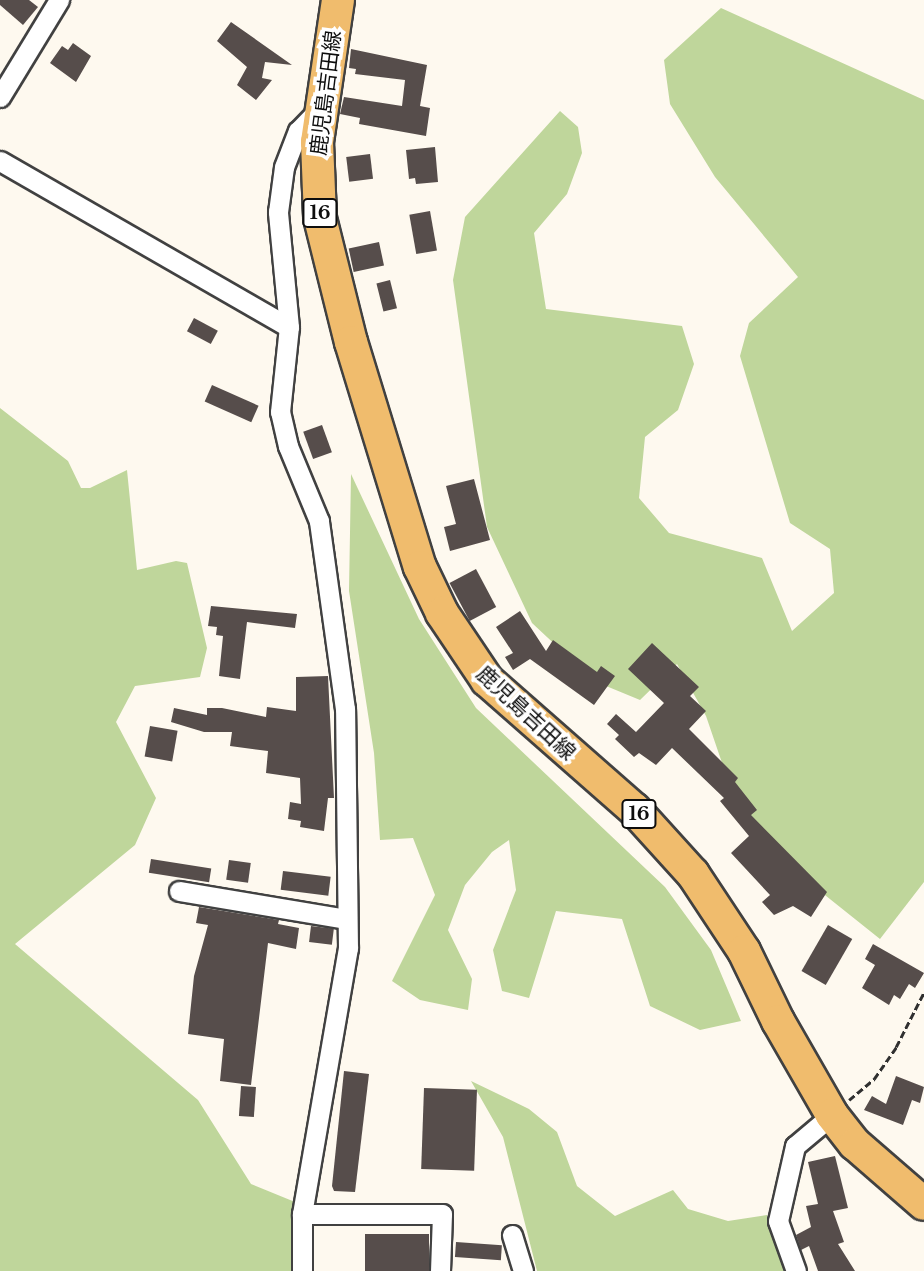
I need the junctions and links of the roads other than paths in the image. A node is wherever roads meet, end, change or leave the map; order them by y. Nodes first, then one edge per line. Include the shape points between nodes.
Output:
1 (338, 0) edge
2 (52, 3) edge
3 (0, 97) edge
4 (321, 106) junction
5 (0, 161) edge
6 (289, 327) junction
7 (179, 891) dead end
8 (347, 919) junction
9 (832, 1115) junction
10 (924, 1204) edge
11 (302, 1214) junction
12 (512, 1235) dead end
13 (302, 1271) edge
14 (440, 1271) edge
15 (523, 1271) edge
16 (796, 1271) edge

1 - 4 main road, 鹿児島吉田線 / 16
2 - 3 street
4 - 6 street via 298,131 284,167 278,212
4 - 9 main road, 鹿児島吉田線 / 16 via 317,183 334,281 420,567 442,613 488,680 634,809 693,874 744,951
5 - 6 street
6 - 8 street via 280,412 288,446 319,521 345,709
7 - 8 street
8 - 11 street via 348,948
9 - 10 main road, 鹿児島吉田線 / 16 via 855,1144
9 - 16 street via 795,1146 778,1221
11 - 13 street
11 - 14 street via 442,1214
12 - 15 street

